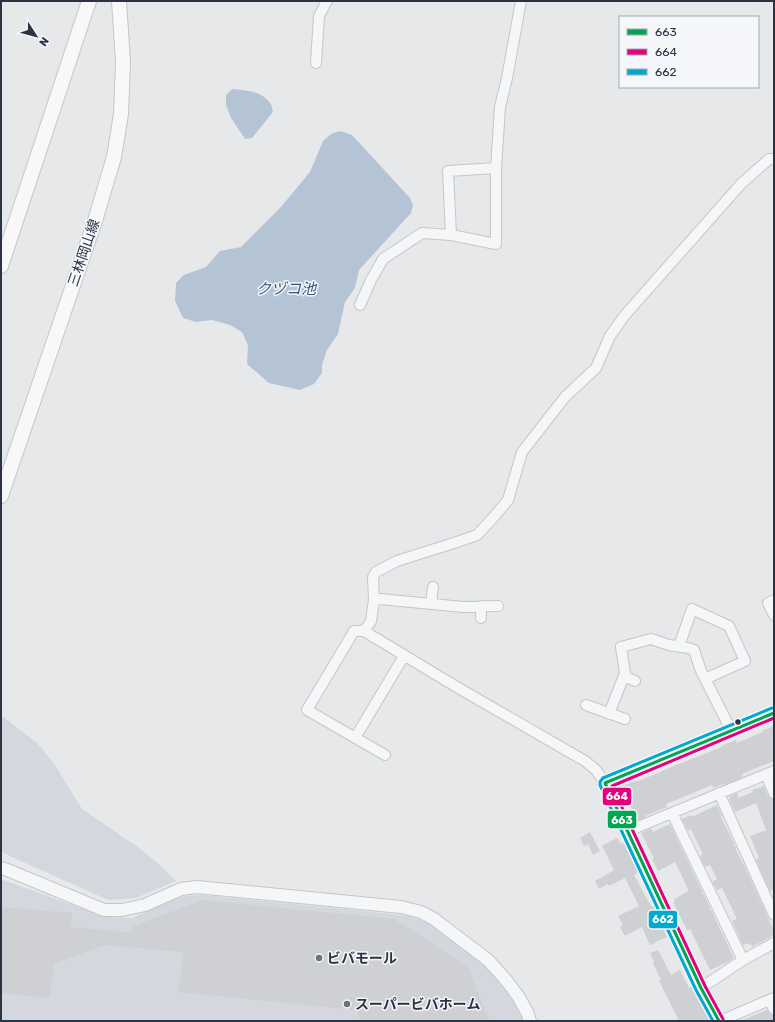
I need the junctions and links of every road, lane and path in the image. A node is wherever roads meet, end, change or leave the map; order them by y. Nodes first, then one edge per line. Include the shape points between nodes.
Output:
1 (89, 1) edge
2 (119, 1) edge
3 (327, 1) edge
4 (521, 1) edge
5 (316, 63) dead end
6 (774, 159) edge
7 (496, 168) junction
8 (450, 235) junction
9 (1, 266) edge
10 (360, 305) dead end
11 (1, 496) edge
12 (433, 587) dead end
13 (374, 600) junction
14 (774, 600) edge
15 (431, 604) junction
16 (481, 606) junction
17 (498, 606) dead end
18 (774, 615) edge
19 (481, 618) dead end
20 (364, 632) junction
21 (679, 646) junction
22 (404, 656) junction
23 (624, 676) junction
24 (705, 679) junction
25 (635, 681) dead end
26 (586, 705) dead end
27 (774, 713) edge
28 (609, 714) junction
29 (625, 719) dead end
30 (731, 730) junction
31 (355, 738) junction
32 (385, 756) dead end
33 (770, 772) edge
34 (605, 783) junction
35 (719, 793) junction
36 (774, 793) edge
37 (672, 813) junction
38 (628, 831) junction
39 (1, 868) edge
40 (774, 915) edge
41 (774, 943) edge
42 (743, 960) junction
43 (701, 988) junction
44 (772, 1002) edge
45 (530, 1021) edge
46 (720, 1021) edge

1 - 9 main road
2 - 11 main road, 三林岡山線 via 123,62 121,114 114,157 95,221
3 - 5 street via 319,16
4 - 7 street via 500,107
6 - 13 street via 769,159 741,184 625,315 610,336 596,368 565,397 522,452 508,500 492,519 477,534 397,561 376,572 373,577
7 - 8 street via 448,171
7 - 8 street via 496,244
8 - 10 street via 422,233 383,258
12 - 15 street
13 - 15 street
13 - 20 street via 371,621
14 - 18 street via 768,603
15 - 16 street
16 - 17 street
16 - 19 street
20 - 22 street
20 - 31 street via 354,631 307,710
21 - 23 street via 651,639 621,647 625,666
21 - 24 street via 694,650
21 - 24 street via 692,609 729,626 745,661
22 - 31 street
22 - 34 street via 585,761 596,770
23 - 25 street
23 - 28 street
24 - 30 street
26 - 28 street
27 - 30 street
28 - 29 street
30 - 34 street
31 - 32 street
33 - 35 street
33 - 36 street
34 - 38 street
35 - 37 street
35 - 40 street
37 - 38 street
37 - 42 street
38 - 43 street
39 - 45 street via 104,910 122,910 145,905 181,889 198,888 401,907 421,912 488,960 518,996
41 - 42 street
42 - 43 street
43 - 46 street
44 - 46 street

